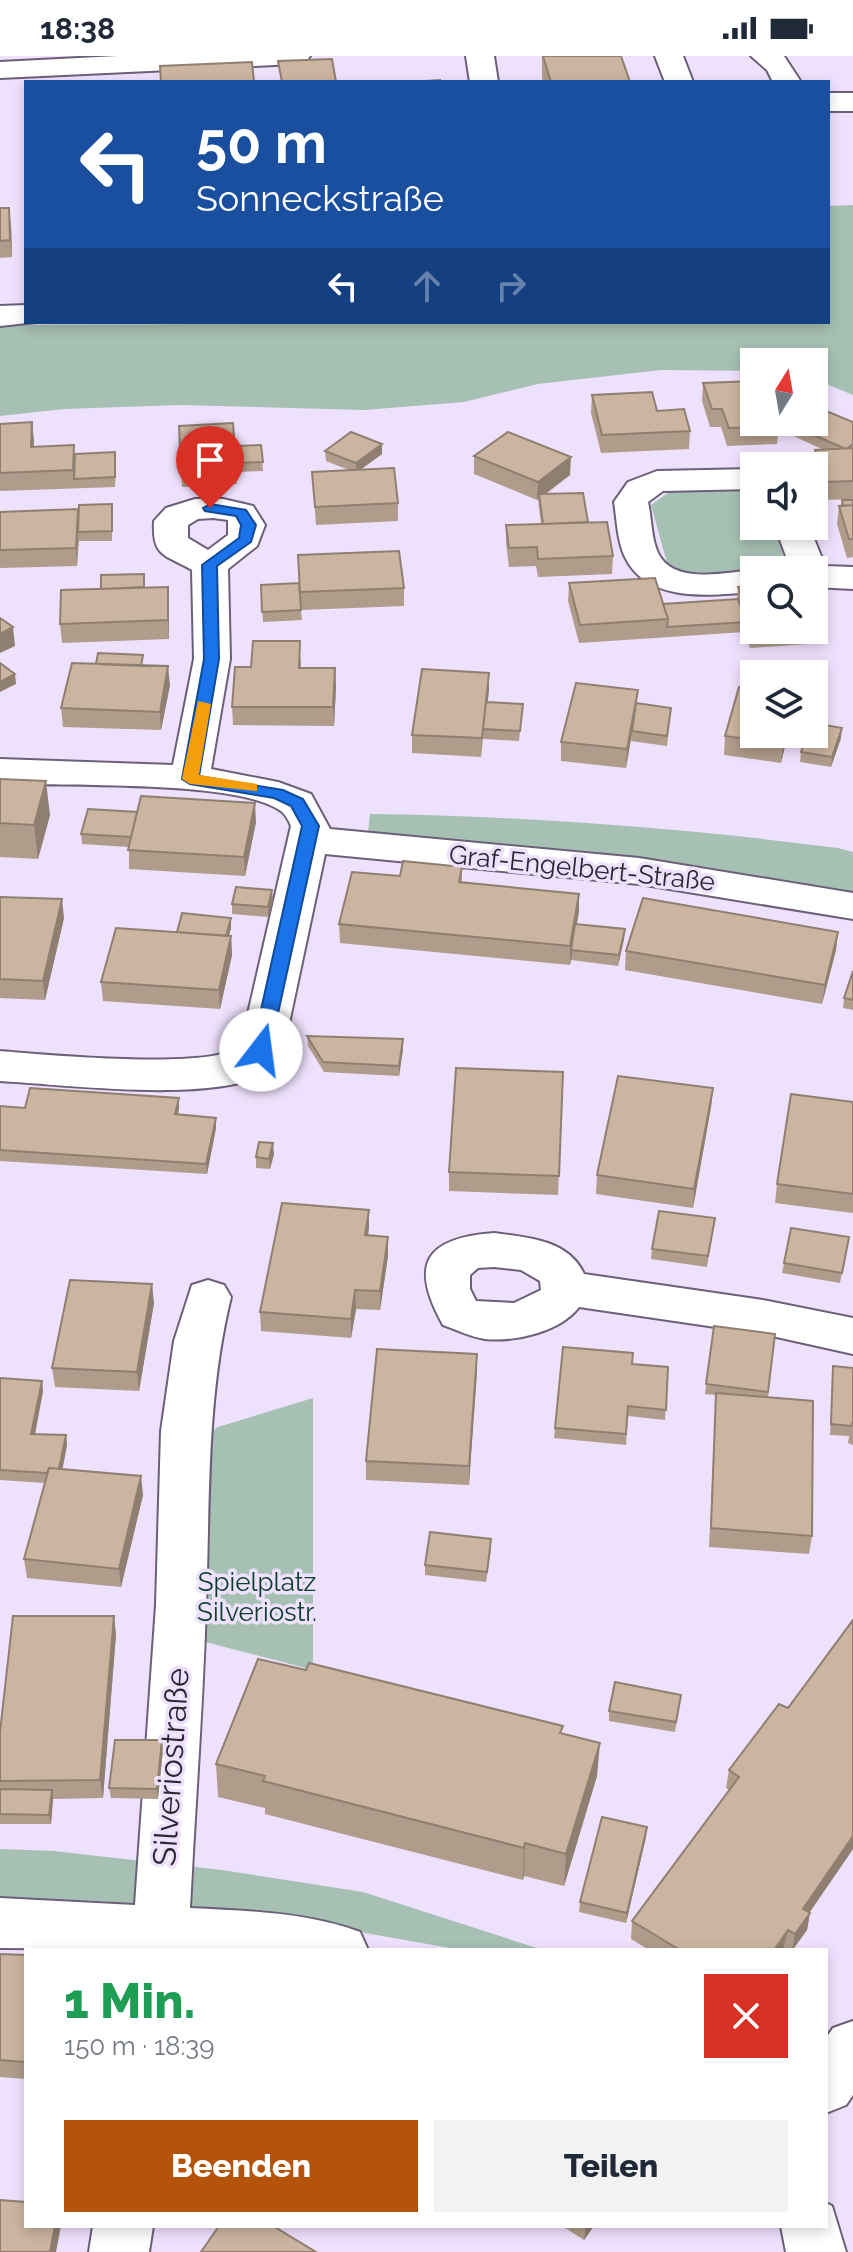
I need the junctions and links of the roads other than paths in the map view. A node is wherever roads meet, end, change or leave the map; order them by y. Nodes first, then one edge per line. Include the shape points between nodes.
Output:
1 (296, 56) edge
2 (480, 56) edge
3 (669, 56) edge
4 (765, 56) edge
5 (0, 70) edge
6 (100, 73) edge
7 (484, 80) edge
8 (678, 80) edge
9 (786, 80) edge
10 (830, 102) edge
11 (853, 102) edge
12 (24, 315) edge
13 (0, 316) edge
14 (740, 479) edge
15 (210, 565) dead end
16 (828, 577) edge
17 (853, 578) edge
18 (740, 581) edge
19 (0, 771) edge
20 (190, 779) junction
21 (310, 840) junction
22 (853, 906) edge
23 (0, 1066) edge
24 (565, 1288) dead end
25 (208, 1297) dead end
26 (853, 1336) edge
27 (0, 1923) edge
28 (161, 1929) junction
29 (329, 1948) edge
30 (853, 2047) edge
31 (828, 2083) edge
32 (123, 2228) edge
33 (811, 2228) edge
34 (119, 2252) edge
35 (816, 2252) edge

1 - 6 street
2 - 7 street
3 - 8 street
4 - 9 street via 779,65
5 - 6 street
10 - 11 street
12 - 13 street
14 - 18 street via 657,481 640,489 631,502 645,562 661,576 683,583
15 - 20 street via 212,659
16 - 17 street
19 - 20 street
20 - 21 street via 250,787 297,803 311,826
21 - 22 street, Graf-Engelbert-Straße via 639,871
21 - 23 street via 266,1033 251,1062 210,1073
24 - 26 street
25 - 28 street, Silveriostraße via 185,1431 181,1605
27 - 28 street
28 - 29 street via 262,1936
30 - 31 street
32 - 34 street
33 - 35 street

